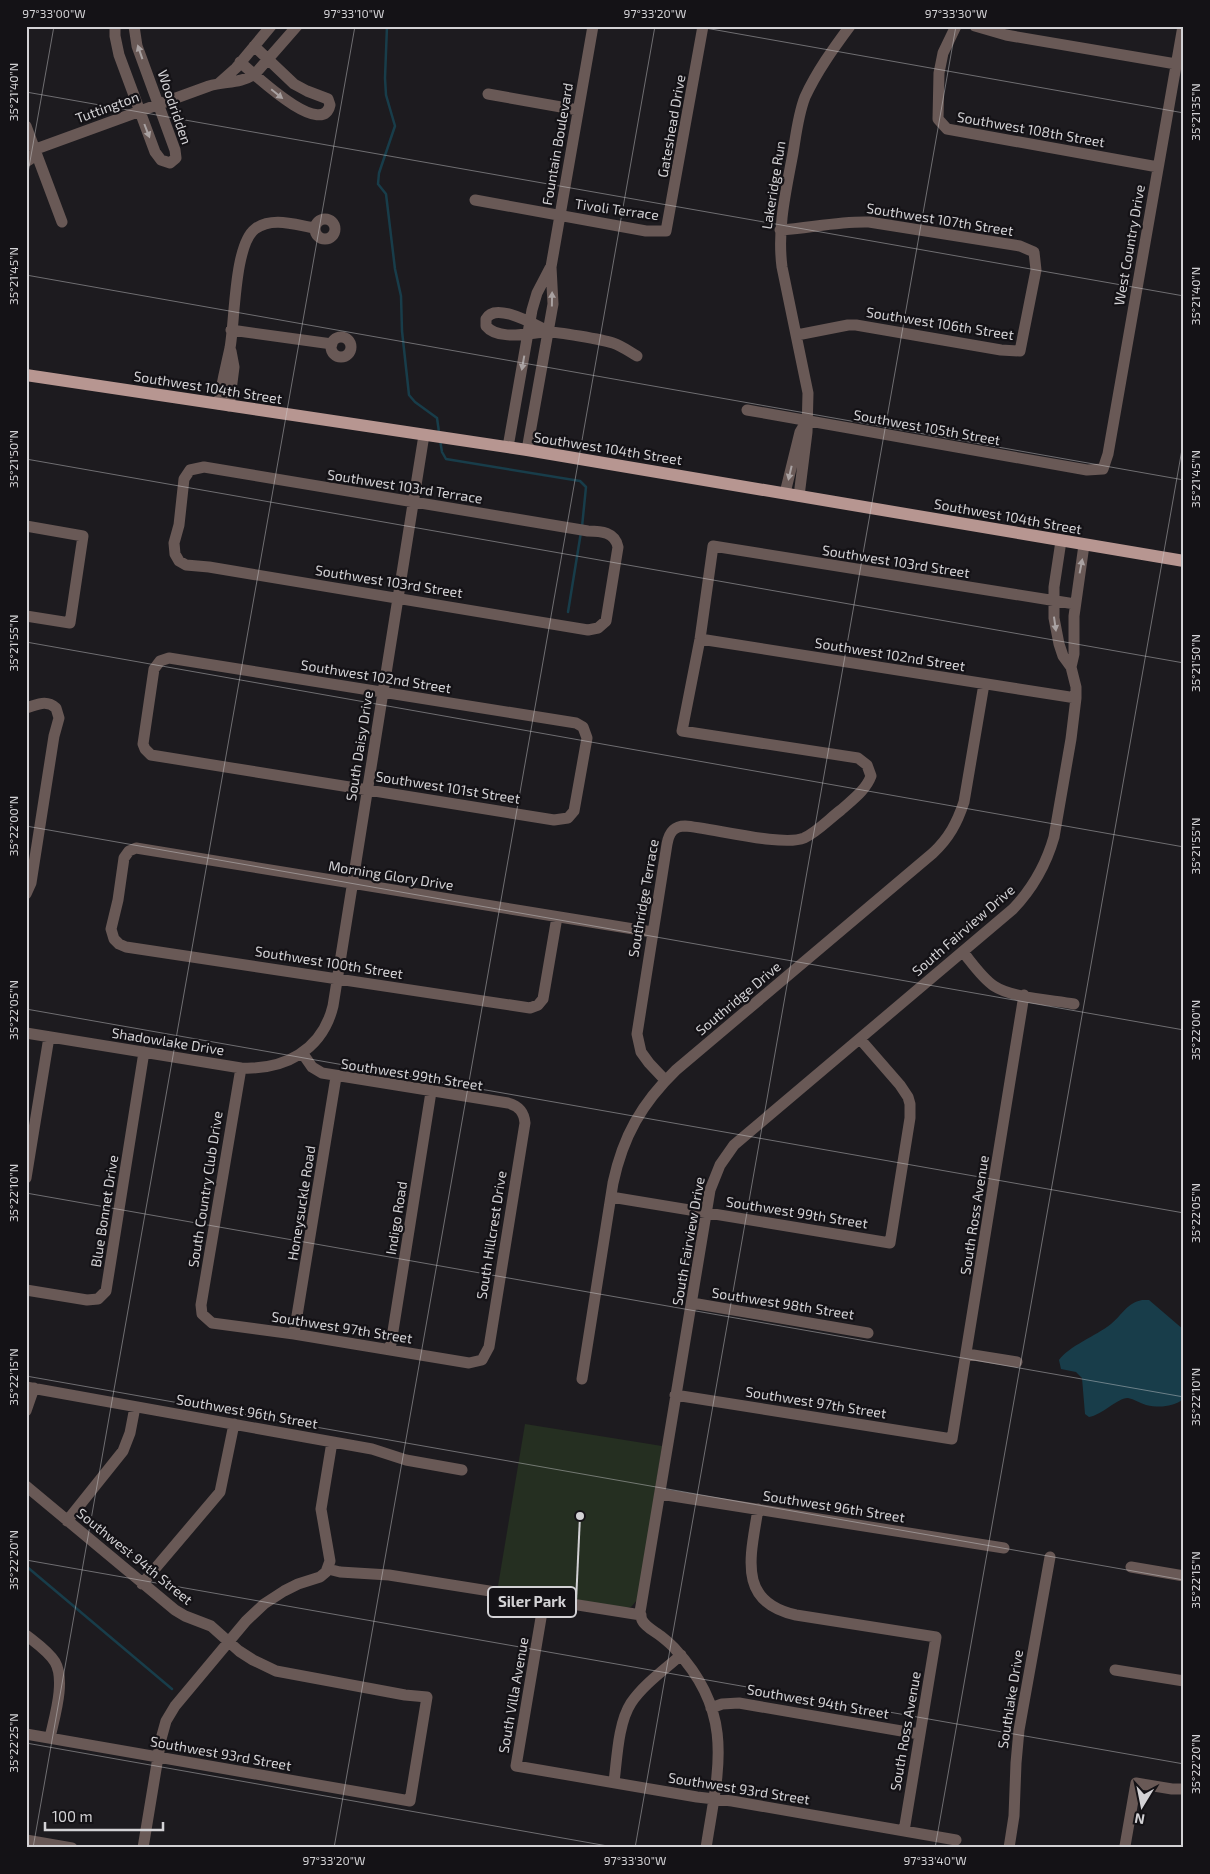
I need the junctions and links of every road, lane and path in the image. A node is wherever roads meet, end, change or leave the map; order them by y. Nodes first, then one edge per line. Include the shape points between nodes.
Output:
1 (116, 26) edge
2 (134, 26) edge
3 (271, 26) edge
4 (296, 26) edge
5 (593, 26) edge
6 (703, 26) edge
7 (850, 26) edge
8 (956, 26) edge
9 (975, 26) edge
10 (1183, 26) edge
11 (254, 46) junction
12 (267, 60) junction
13 (240, 62) junction
14 (1176, 64) junction
15 (255, 74) junction
16 (218, 84) junction
17 (488, 94) dead end
18 (159, 104) junction
19 (578, 110) junction
20 (140, 111) junction
21 (26, 126) edge
22 (31, 147) edge
23 (26, 162) edge
24 (1158, 167) junction
25 (475, 200) dead end
26 (560, 216) junction
27 (62, 222) dead end
28 (315, 228) dead end
29 (780, 230) junction
30 (666, 231) joint
31 (551, 267) junction
32 (530, 322) junction
33 (231, 330) junction
34 (548, 331) junction
35 (528, 334) junction
36 (797, 335) junction
37 (332, 344) dead end
38 (1020, 351) joint
39 (637, 356) dead end
40 (26, 375) edge
41 (224, 405) junction
42 (746, 410) dead end
43 (806, 421) junction
44 (429, 435) junction
45 (508, 447) junction
46 (527, 450) junction
47 (1103, 469) joint
48 (786, 493) junction
49 (799, 496) junction
50 (414, 503) junction
51 (26, 526) edge
52 (1061, 541) junction
53 (1084, 545) junction
54 (177, 558) joint
55 (1184, 561) edge
56 (398, 598) junction
57 (1054, 601) junction
58 (1075, 604) junction
59 (26, 616) edge
60 (598, 628) joint
61 (700, 639) junction
62 (1071, 666) junction
63 (984, 684) junction
64 (382, 692) junction
65 (1076, 698) junction
66 (26, 708) edge
67 (145, 749) joint
68 (367, 789) junction
69 (571, 816) joint
70 (352, 884) junction
71 (26, 894) edge
72 (557, 917) junction
73 (652, 932) junction
74 (116, 942) joint
75 (963, 952) junction
76 (337, 979) junction
77 (1024, 995) junction
78 (1074, 1004) dead end
79 (26, 1033) edge
80 (49, 1037) junction
81 (860, 1039) junction
82 (144, 1052) junction
83 (303, 1054) junction
84 (241, 1068) junction
85 (336, 1077) junction
86 (666, 1080) junction
87 (431, 1092) junction
88 (521, 1112) joint
89 (26, 1178) edge
90 (611, 1197) junction
91 (707, 1212) junction
92 (26, 1290) edge
93 (692, 1303) junction
94 (202, 1314) joint
95 (868, 1333) dead end
96 (294, 1334) junction
97 (390, 1350) junction
98 (967, 1354) junction
99 (480, 1361) joint
100 (1017, 1362) dead end
101 (582, 1378) dead end
102 (30, 1388) edge
103 (676, 1395) junction
104 (135, 1407) junction
105 (26, 1411) edge
106 (234, 1424) junction
107 (952, 1439) joint
108 (332, 1442) junction
109 (462, 1470) dead end
110 (26, 1486) edge
111 (660, 1494) junction
112 (758, 1509) junction
113 (67, 1521) junction
114 (1004, 1548) dead end
115 (1050, 1557) dead end
116 (1132, 1567) dead end
117 (328, 1569) junction
118 (1184, 1576) edge
119 (142, 1584) junction
120 (544, 1600) junction
121 (641, 1615) junction
122 (26, 1635) edge
123 (229, 1641) junction
124 (681, 1655) junction
125 (1115, 1670) dead end
126 (1184, 1682) edge
127 (711, 1708) junction
128 (26, 1734) edge
129 (919, 1734) junction
130 (50, 1738) junction
131 (159, 1758) junction
132 (516, 1766) joint
133 (614, 1782) junction
134 (1184, 1789) edge
135 (714, 1799) junction
136 (410, 1801) joint
137 (904, 1831) junction
138 (26, 1840) edge
139 (956, 1840) dead end
140 (1125, 1846) dead end
141 (72, 1848) edge
142 (143, 1848) edge
143 (706, 1848) edge
144 (1009, 1848) edge

1 - 20 street, Woodridden via 117,49
18 -> 2 street, Woodridden via 137,46
3 - 11 street, Tuttington
4 - 12 street, Tuttington
5 - 19 street, Fountain Boulevard
6 - 30 street, Gateshead Drive
7 - 29 street, Lakeridge Run via 820,67 804,99
8 - 24 street, Southwest 108th Street via 943,53 939,73 938,119 947,130
9 - 14 street via 1006,35
10 - 14 street, West Country Drive
11 - 12 street
11 - 13 street, Tuttington
12 - 15 street, Tuttington
15 -> 12 street via 293,105 314,113 327,112 328,99 294,84
13 - 15 street
13 - 16 street, Tuttington
14 - 24 street, West Country Drive
15 - 16 street, Tuttington via 243,81
16 - 18 street, Tuttington
17 - 19 street
18 - 20 street, Tuttington
20 -> 18 street, Woodridden via 158,157 164,162 172,162 176,158 175,150
19 - 26 street, Fountain Boulevard
20 - 22 street, Tuttington
21 - 22 street
22 - 23 street via 32,158
22 - 27 street
24 - 47 street, West Country Drive
25 - 26 street, Tivoli Terrace
26 - 30 street, Tivoli Terrace
26 - 31 street, Fountain Boulevard
28 - 33 street via 275,222 257,228 248,236 241,255
29 - 36 street, Lakeridge Run via 782,267
29 - 38 street, Southwest 107th Street via 869,222 1020,246 1034,252 1036,270
31 - 32 street, Fountain Boulevard via 535,300
34 -> 31 street, Fountain Boulevard via 552,304
32 - 34 street
32 - 35 street, Fountain Boulevard
32 - 35 street via 498,313 490,314 486,319 486,326 491,331
33 - 37 street
33 - 41 street via 225,366
34 - 35 street
34 - 39 street via 613,343
34 - 46 street, Fountain Boulevard
35 -> 45 street, Fountain Boulevard
36 - 38 street, Southwest 106th Street via 856,325
36 - 43 street, Lakeridge Run via 808,393
40 - 41 main road, Southwest 104th Street
41 - 44 main road, Southwest 104th Street
42 - 43 street, Southwest 105th Street
43 - 47 street, Southwest 105th Street via 1087,470
43 -> 48 street, Lakeridge Run via 800,432
43 - 49 street, Lakeridge Run
44 - 45 main road, Southwest 104th Street
44 - 50 street, South Daisy Drive
45 - 46 main road, Southwest 104th Street
46 - 48 main road, Southwest 104th Street
48 - 49 main road, Southwest 104th Street
49 - 52 main road, Southwest 104th Street
50 - 54 street, Southwest 103rd Terrace via 204,467 190,470 184,479 174,543
50 - 56 street, South Daisy Drive
50 - 60 street, Southwest 103rd Terrace via 606,532 618,547 607,617
51 - 59 street via 83,536 70,623
52 - 53 main road, Southwest 104th Street
52 - 57 street, South Fairview Drive
53 - 55 main road, Southwest 104th Street
58 -> 53 street, South Fairview Drive
54 - 56 street, Southwest 103rd Street via 186,565
56 - 60 street, Southwest 103rd Street via 588,630
56 - 64 street, South Daisy Drive
57 - 58 street, Southwest 103rd Street
57 - 61 street, Southwest 103rd Street via 713,546
57 -> 62 street, South Fairview Drive via 1058,644
58 - 62 street, South Fairview Drive
61 - 63 street, Southwest 102nd Street
61 - 73 street, Southridge Terrace via 682,731 858,758 867,765 871,776 863,789 802,839 783,840 685,826 673,829 667,844
62 - 65 street, South Fairview Drive
63 - 65 street, Southwest 102nd Street
63 - 86 street, Southridge Drive via 964,802 959,818 946,839
64 - 67 street, Southwest 102nd Street via 169,658 160,661 154,669 143,738
64 - 68 street, South Daisy Drive
64 - 69 street, Southwest 102nd Street via 580,725 585,730 586,744
65 - 75 street, South Fairview Drive via 1057,825 1048,856 1020,901
66 - 71 street via 44,703 54,706 59,718 31,883
67 - 68 street, Southwest 101st Street via 156,756
68 - 69 street, Southwest 101st Street via 554,820
68 - 70 street, South Daisy Drive
70 - 72 street, Morning Glory Drive
70 - 74 street, Morning Glory Drive via 134,848 122,862 112,928
70 - 76 street, South Daisy Drive
72 - 73 street, Morning Glory Drive
72 - 76 street, Southwest 100th Street via 543,999 530,1008
73 - 86 street, Southridge Terrace via 637,1041 649,1063
74 - 76 street, Southwest 100th Street via 126,947
75 - 77 street via 996,987
75 - 81 street, South Fairview Drive
76 - 83 street, South Daisy Drive via 327,1023
77 - 78 street
77 - 98 street, South Ross Avenue
79 - 80 street, Shadowlake Drive
80 - 82 street, Shadowlake Drive
80 - 89 street
81 - 91 street, South Fairview Drive via 729,1151 716,1171
81 - 91 street, Southwest 99th Street via 900,1085 910,1104 890,1243
82 - 84 street, Shadowlake Drive
82 - 92 street, Blue Bonnet Drive via 106,1291 102,1297 93,1300
83 - 84 street, Shadowlake Drive via 266,1068
83 - 85 street, Southwest 99th Street via 318,1072
84 - 94 street, South Country Club Drive
85 - 87 street, Southwest 99th Street
85 - 96 street, Honeysuckle Road
86 - 90 street, Southridge Drive via 646,1102 627,1136 616,1167
87 - 88 street, Southwest 99th Street via 508,1103 517,1106
87 - 97 street, Indigo Road
88 - 99 street, South Hillcrest Drive via 525,1123 489,1347
90 - 91 street, Southwest 99th Street
90 - 101 street, Southridge Drive
91 - 93 street, South Fairview Drive
93 - 95 street, Southwest 98th Street
93 - 103 street, South Fairview Drive
94 - 96 street, Southwest 97th Street via 212,1323
96 - 97 street, Southwest 97th Street
97 - 99 street, Southwest 97th Street via 469,1364
98 - 100 street
98 - 107 street, South Ross Avenue
102 - 104 street, Southwest 96th Street
102 - 105 street
103 - 107 street, Southwest 97th Street
103 - 111 street, South Fairview Drive
104 - 106 street, Southwest 96th Street
104 - 113 street via 123,1451
106 - 108 street, Southwest 96th Street
106 - 119 street via 220,1492
108 - 109 street, Southwest 96th Street
108 - 117 street via 321,1510
110 - 113 street, Southwest 94th Street
111 - 112 street, Southwest 96th Street
111 - 121 street, South Fairview Drive
112 - 114 street, Southwest 96th Street
112 - 129 street, South Ross Avenue via 750,1569 757,1591 770,1605 796,1615 936,1637
113 - 119 street, Southwest 94th Street
115 - 144 street, Southlake Drive via 1018,1739
116 - 118 street
117 - 120 street via 389,1574
117 - 123 street via 320,1577 298,1584 264,1604
119 - 123 street, Southwest 94th Street via 184,1616 211,1626
120 - 121 street
120 - 132 street, South Villa Avenue
121 - 124 street via 642,1621
122 - 130 street via 54,1661 59,1675
123 - 131 street via 169,1715 163,1728
123 - 136 street, Southwest 94th Street via 253,1660 276,1671 428,1697
124 - 127 street via 701,1684
124 - 133 street via 642,1690 629,1707 624,1718
125 - 126 street
127 - 129 street, Southwest 94th Street via 739,1703
127 - 135 street via 718,1731 719,1750
128 - 130 street, Southwest 93rd Street
129 - 137 street, South Ross Avenue
130 - 131 street, Southwest 93rd Street
131 - 136 street, Southwest 93rd Street
131 - 142 street
132 - 133 street, Southwest 93rd Street
133 - 135 street, Southwest 93rd Street
134 - 140 street via 1136,1783
135 - 137 street, Southwest 93rd Street
135 - 143 street
137 - 139 street, Southwest 93rd Street
138 - 141 street

